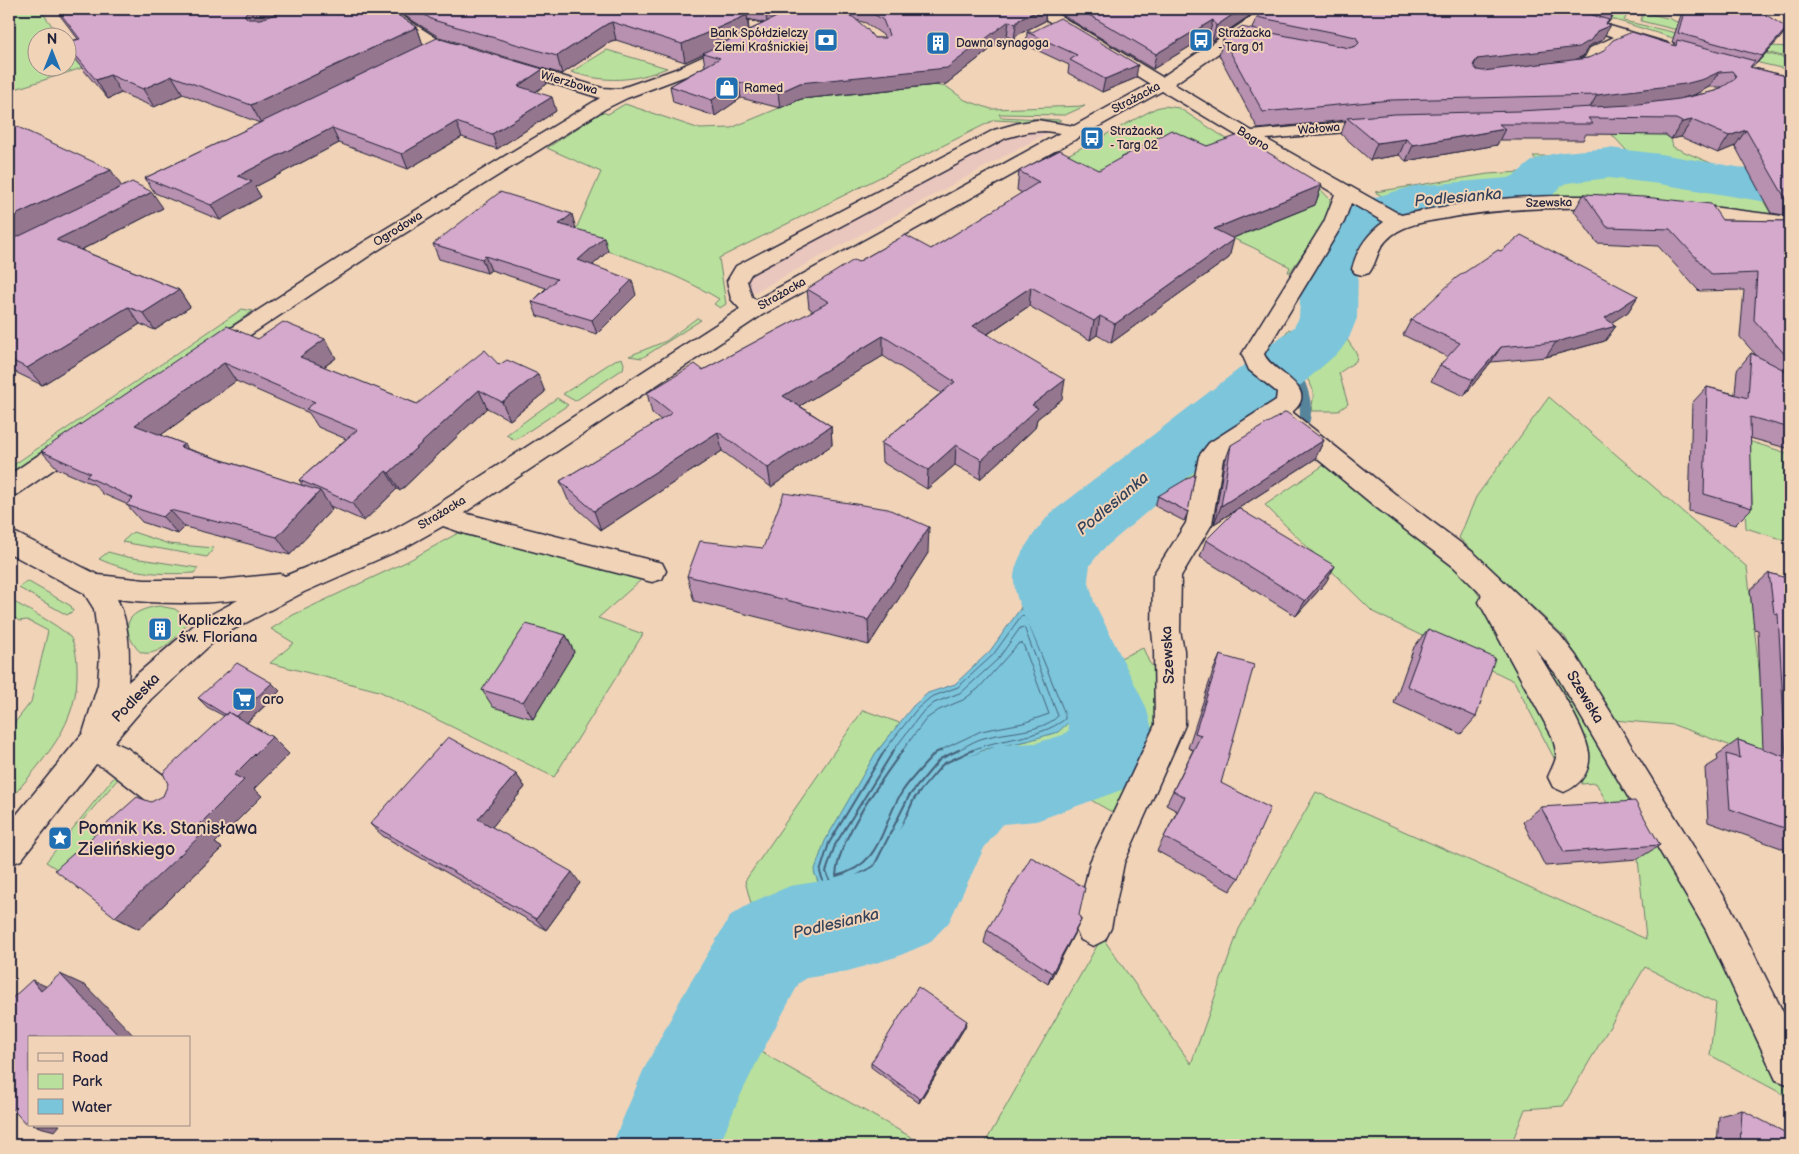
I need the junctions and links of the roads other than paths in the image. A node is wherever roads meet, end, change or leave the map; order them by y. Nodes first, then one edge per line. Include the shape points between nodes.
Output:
1 (381, 9) edge
2 (678, 9) edge
3 (1039, 9) edge
4 (1273, 9) edge
5 (1538, 9) edge
6 (1061, 21) junction
7 (782, 22) edge
8 (768, 30) junction
9 (1045, 30) edge
10 (1235, 35) junction
11 (1629, 36) junction
12 (1256, 40) edge
13 (440, 45) junction
14 (1678, 51) edge
15 (422, 54) edge
16 (478, 56) edge
17 (497, 62) edge
18 (1544, 72) edge
19 (1164, 83) junction
20 (621, 94) junction
21 (1399, 123) edge
22 (1075, 131) junction
23 (1250, 137) junction
24 (1345, 193) junction
25 (1637, 205) edge
26 (1663, 207) edge
27 (1394, 219) junction
28 (1790, 223) edge
29 (1362, 270) dead end
30 (754, 310) junction
31 (191, 364) edge
32 (1276, 412) junction
33 (100, 426) edge
34 (9, 487) edge
35 (441, 515) junction
36 (9, 541) edge
37 (1464, 560) junction
38 (652, 571) dead end
39 (294, 584) junction
40 (94, 585) junction
41 (93, 744) junction
42 (1564, 777) dead end
43 (171, 800) edge
44 (9, 849) edge
45 (1093, 928) dead end
46 (1790, 1066) edge

1 - 13 street
2 - 8 street
3 - 6 street, Bagno
4 - 10 street, Strażacka
5 - 11 street
6 - 9 street
6 - 19 street, Bagno
7 - 8 street, Ogrodowa
8 - 20 street, Ogrodowa via 682,72
10 - 12 street
10 - 19 street, Strażacka
11 - 14 street
11 - 18 street via 1596,50 1593,59 1586,64
13 - 15 street
13 - 16 street
17 - 20 street, Wierzbowa via 601,93
19 - 22 street, Strażacka
19 - 23 street, Bagno
20 - 31 street, Ogrodowa via 372,246
21 - 23 street, Wałowa
22 - 30 street, Strażacka
22 - 30 street via 1050,126 1020,126 1000,134 743,270 737,281 742,299
23 - 24 street, Bagno
24 - 27 street
24 - 32 street, Szewska via 1334,222 1253,354 1257,365 1287,388 1289,398
25 - 27 street, Szewska via 1576,202 1503,204
26 - 28 street
27 - 29 street, Szewska via 1372,242
30 - 35 street, Strażacka
32 - 37 street, Szewska
32 - 45 street, Szewska via 1218,448 1211,456 1199,524 1167,575 1170,725 1107,862
33 - 34 street
35 - 38 street
35 - 39 street, Strażacka via 395,541
36 - 40 street
37 - 42 street via 1497,608 1567,734 1573,754 1571,770
37 - 46 street, Szewska via 1550,644 1566,665 1718,918
39 - 40 street via 219,591 145,591
39 - 41 street, Podleska via 209,629 140,690
40 - 41 street via 108,608 115,654 113,685
41 - 43 street
41 - 44 street, Podleska

